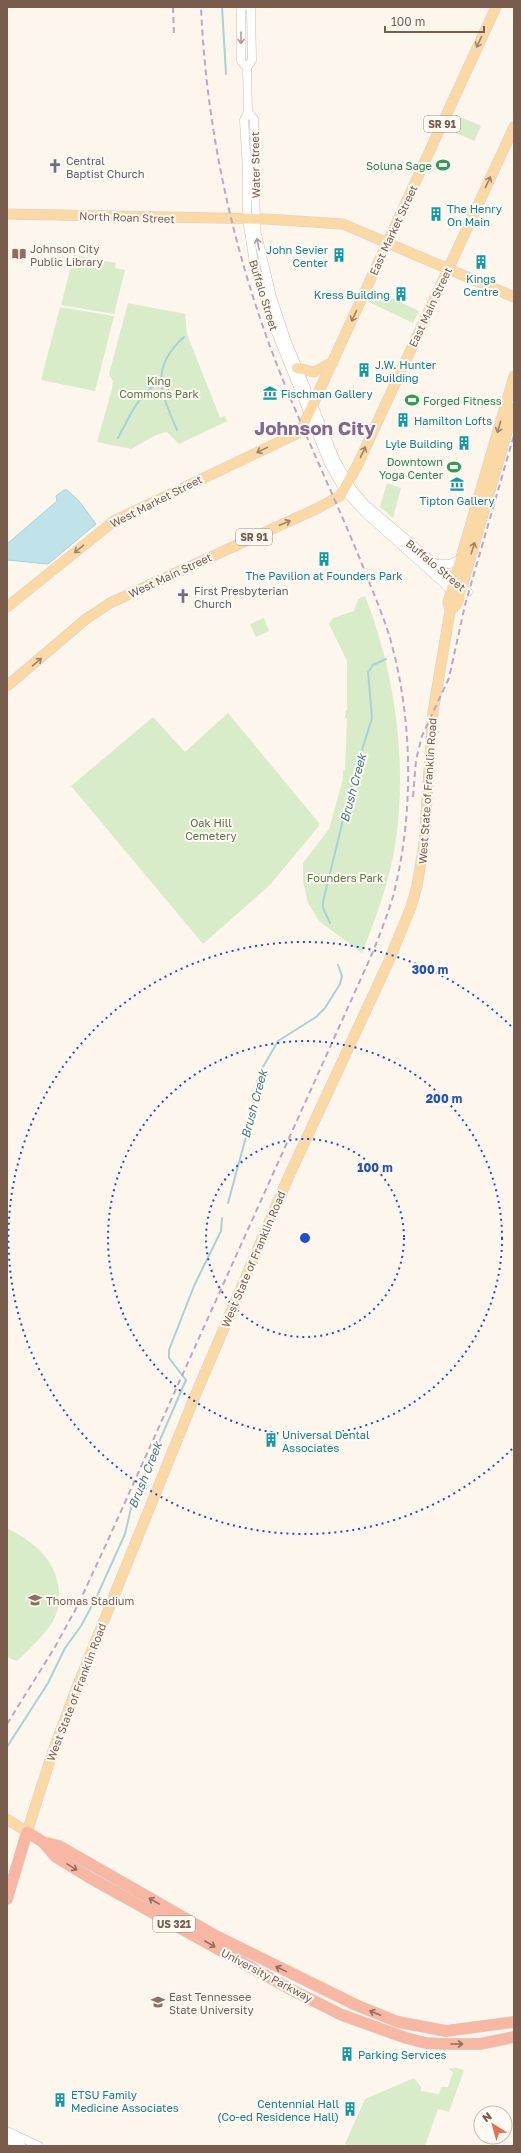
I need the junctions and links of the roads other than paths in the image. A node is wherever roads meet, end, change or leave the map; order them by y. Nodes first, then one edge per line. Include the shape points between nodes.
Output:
1 (243, 7) edge
2 (249, 7) edge
3 (496, 7) edge
4 (247, 68) junction
5 (514, 127) edge
6 (7, 214) edge
7 (251, 219) junction
8 (388, 242) junction
9 (448, 268) junction
10 (514, 297) edge
11 (333, 362) junction
12 (297, 368) junction
13 (514, 376) edge
14 (514, 408) edge
15 (311, 409) junction
16 (346, 487) junction
17 (460, 559) junction
18 (434, 564) junction
19 (456, 588) junction
20 (7, 607) edge
21 (7, 686) edge
22 (7, 1819) edge
23 (27, 1832) junction
24 (43, 1842) junction
25 (7, 1899) edge
26 (316, 1986) junction
27 (311, 1999) junction
28 (511, 2022) edge
29 (411, 2026) junction
30 (513, 2037) edge
31 (406, 2038) junction
32 (7, 2131) edge
33 (7, 2138) edge
34 (22, 2146) edge
35 (39, 2146) edge

1 -> 4 street, Water Street via 242,61
2 - 4 street, Water Street via 252,60
3 -> 8 main road, East Market Street / SR 91
4 - 7 street, Water Street via 248,112 244,120
9 -> 5 main road, East Main Street / SR 91
6 - 7 main road, North Roan Street
7 - 8 main road, North Roan Street via 343,224
12 -> 7 street, Buffalo Street via 272,297
7 - 15 street, Buffalo Street via 254,263 268,309
8 - 9 main road, North Roan Street
8 -> 11 main road, East Market Street / SR 91
9 - 10 main road, North Roan Street
16 -> 9 main road, East Main Street / SR 91
11 - 12 main road via 314,372
11 - 15 main road, East Market Street / SR 91
12 - 15 street, Buffalo Street
13 -> 17 main road, West State of Franklin Road
19 -> 14 main road, West State of Franklin Road
15 - 16 street, Buffalo Street
15 -> 20 main road, West Market Street / SR 91 via 298,432 114,521
16 - 18 street, Buffalo Street
16 - 19 street, Buffalo Street via 364,513
21 -> 16 main road, West Main Street / SR 91 via 86,619 110,603 320,507 338,497
17 - 18 street via 450,564
17 - 19 main road, West State of Franklin Road
18 - 19 street, Buffalo Street
19 - 23 main road, West State of Franklin Road via 448,602 450,611 433,712 424,843 419,879 411,907 388,963 285,1185 195,1396 77,1687
22 - 23 main road, University Parkway
23 - 24 highway, University Parkway / US 321
23 - 25 highway, West State of Franklin Road
26 -> 24 highway, University Parkway / US 321 via 216,1936 60,1846
24 -> 27 highway, University Parkway / US 321 via 56,1857 92,1880
26 - 27 highway
29 -> 26 highway, University Parkway / US 321 via 376,2014
27 - 31 highway, University Parkway / US 321 via 342,2015
28 - 29 highway, University Parkway / US 321 via 446,2031
28 - 30 highway
29 - 31 highway
31 -> 30 highway, University Parkway / US 321 via 426,2043 457,2044 493,2042
32 - 35 street
33 - 34 street

